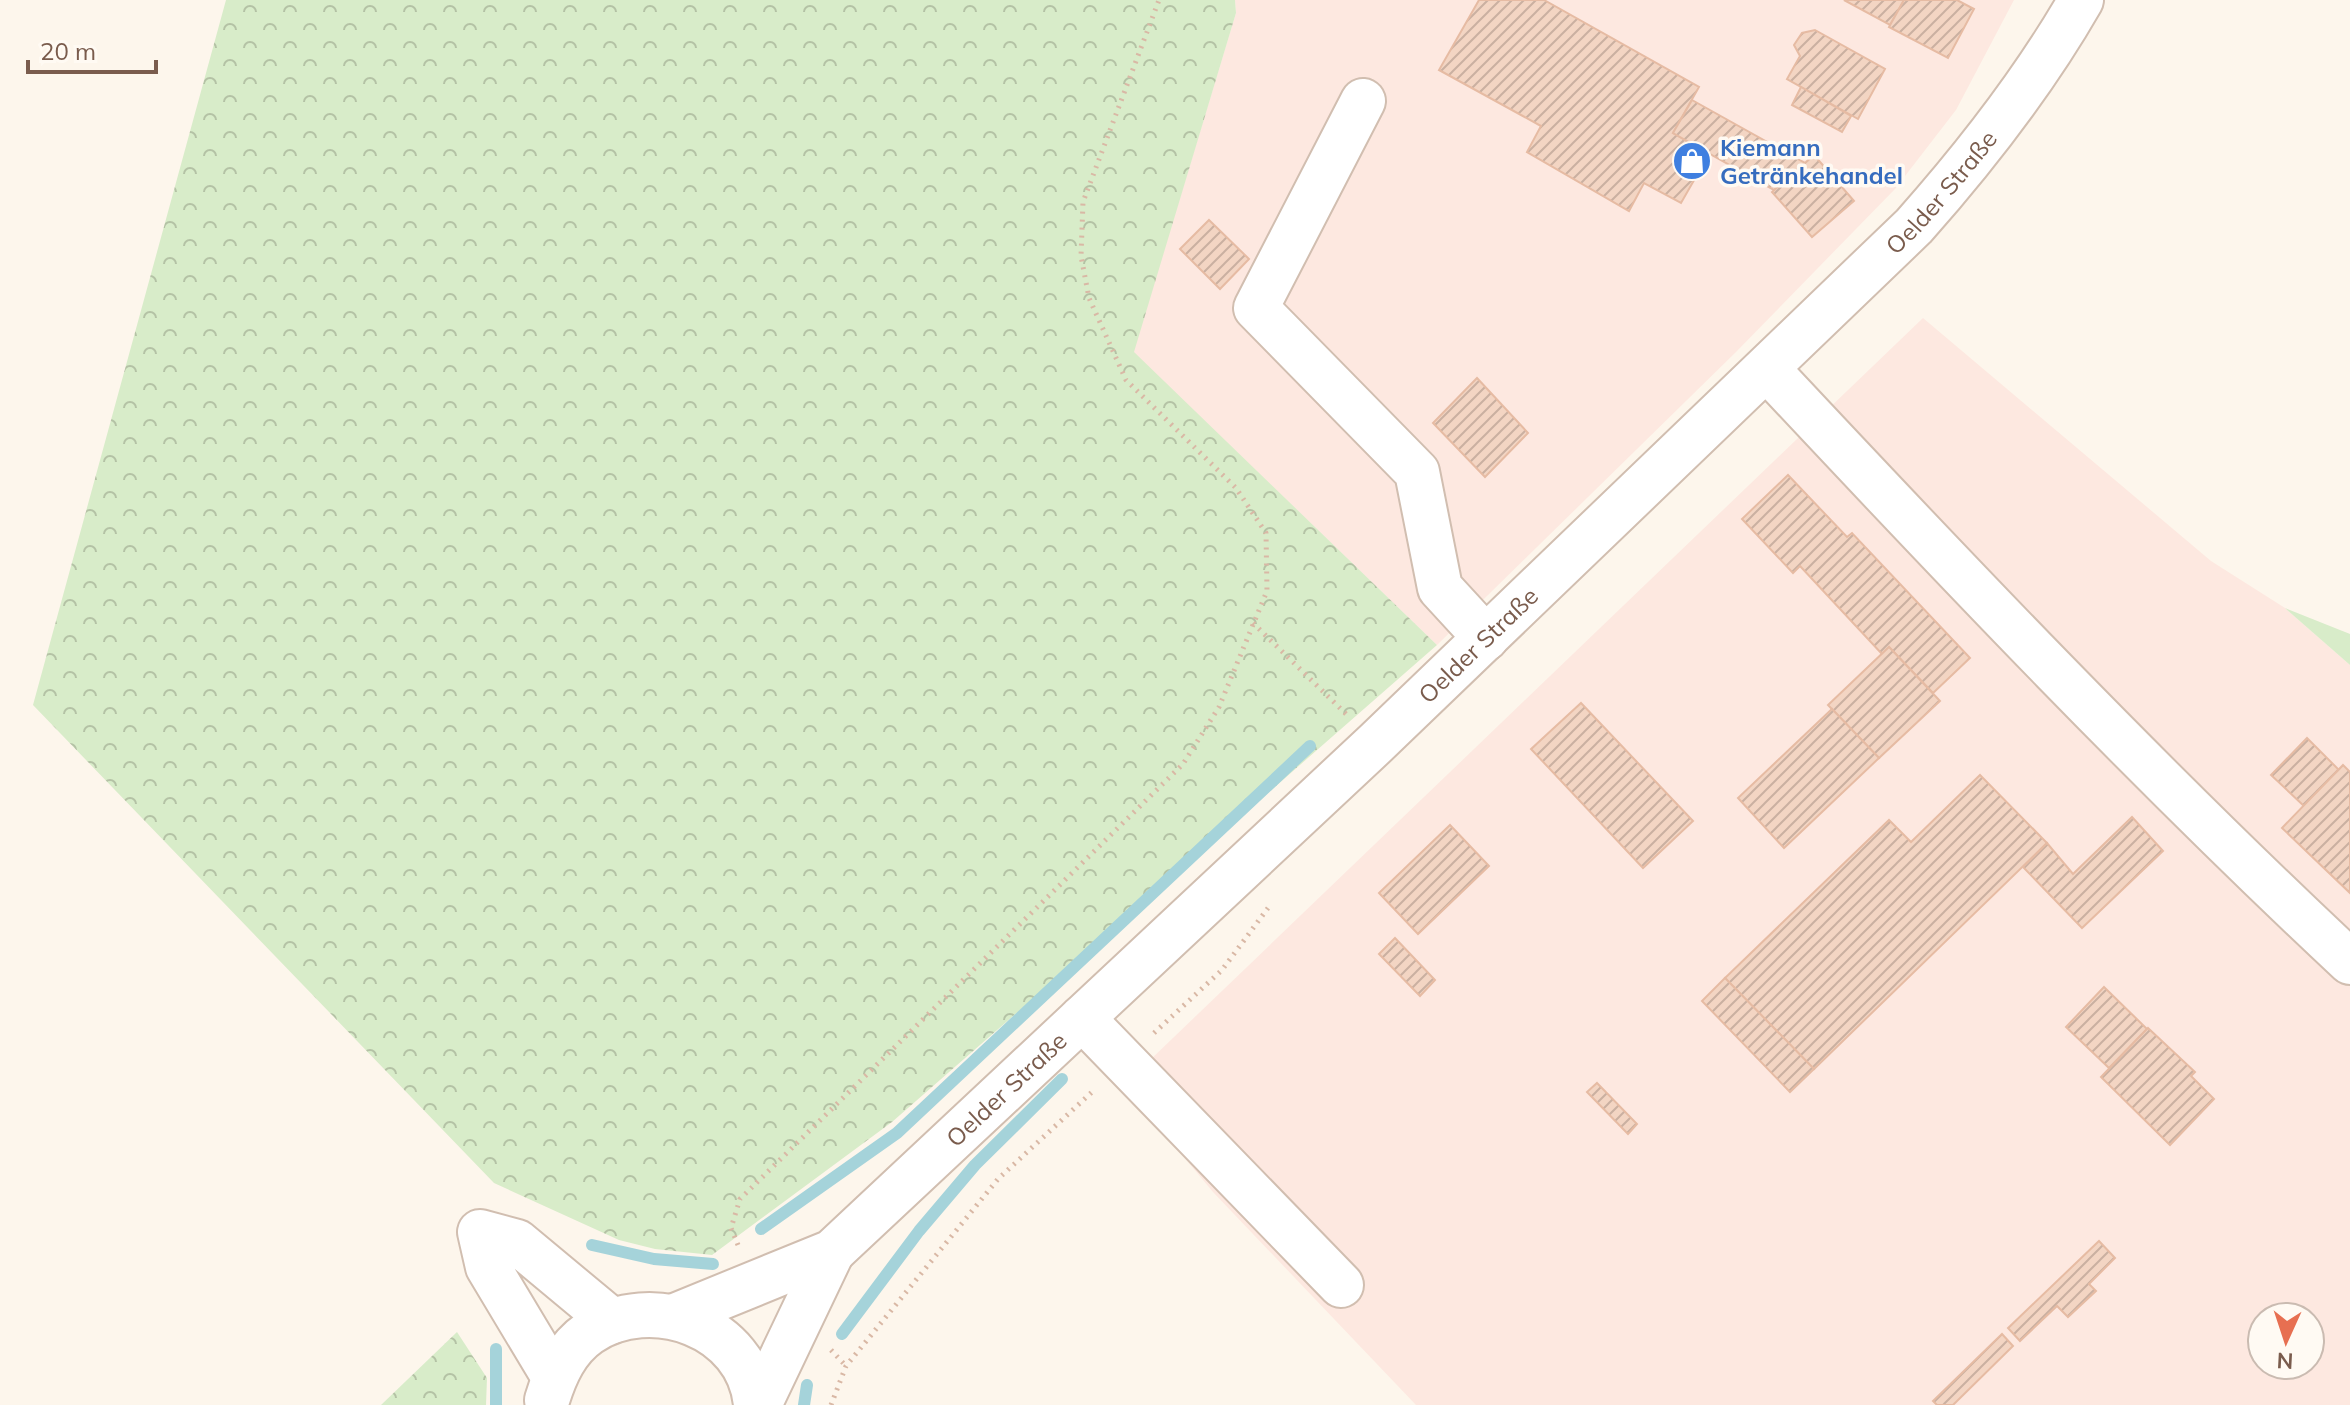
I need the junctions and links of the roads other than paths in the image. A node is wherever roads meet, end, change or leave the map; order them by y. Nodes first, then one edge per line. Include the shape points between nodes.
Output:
1 (2081, 0) edge
2 (1363, 101) dead end
3 (1768, 370) junction
4 (1486, 638) junction
5 (2350, 962) edge
6 (1082, 1018) junction
7 (832, 1252) junction
8 (1341, 1285) dead end
9 (675, 1316) junction
10 (612, 1321) junction
11 (550, 1391) edge
12 (757, 1405) edge

1 - 3 street, Oelder Straße via 1977,156
2 - 4 street via 1256,308 1417,472 1440,588
3 - 4 street, Oelder Straße
3 - 5 street via 2239,858
4 - 6 street, Oelder Straße
6 - 7 street, Oelder Straße
6 - 8 street
7 - 9 street, Oelder Straße
7 - 12 street, Oelder Straße
9 - 10 street via 643,1314
9 - 12 street via 705,1328 730,1349
10 - 11 street via 578,1344
10 - 11 street via 517,1242 480,1232 488,1267

